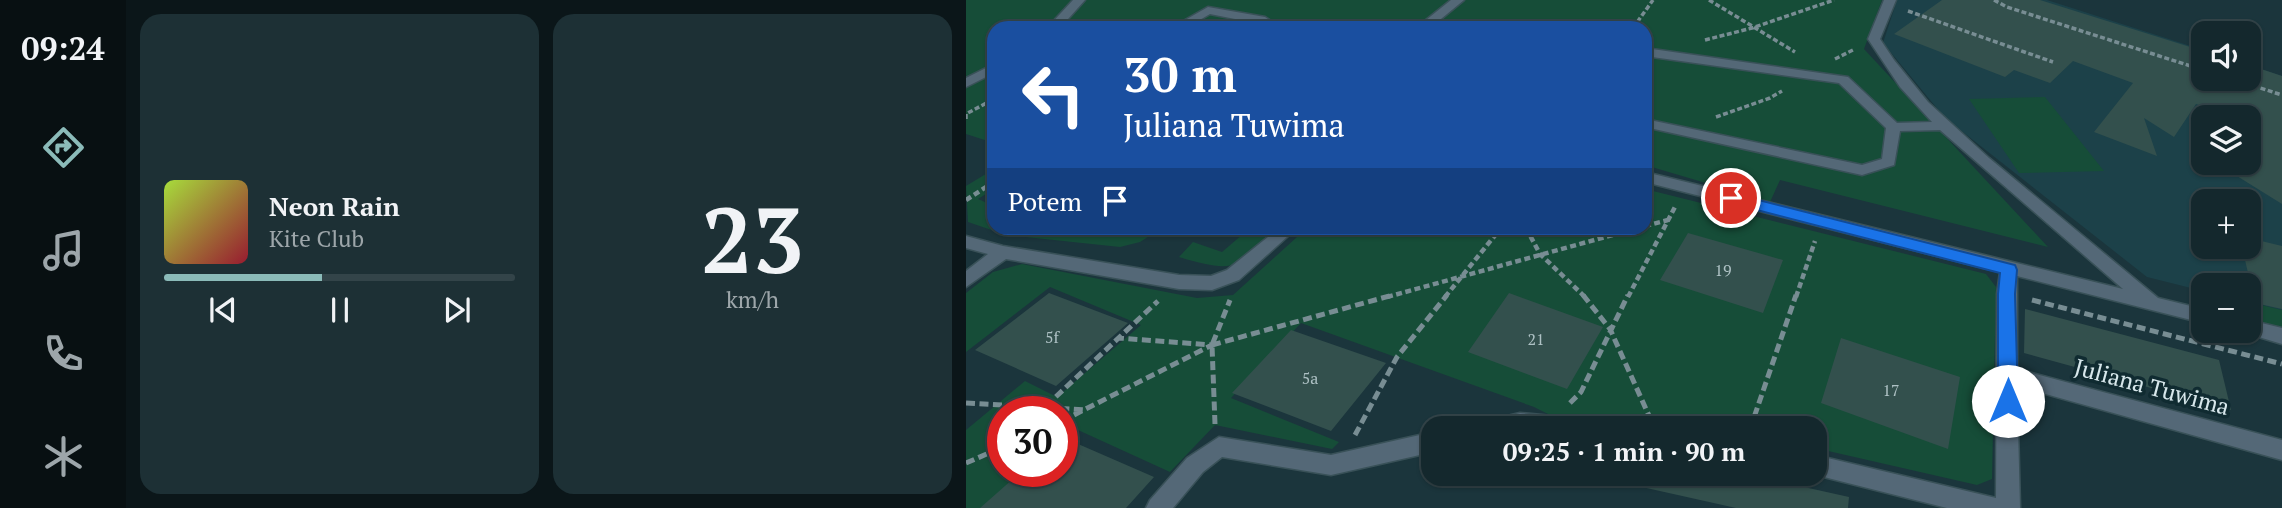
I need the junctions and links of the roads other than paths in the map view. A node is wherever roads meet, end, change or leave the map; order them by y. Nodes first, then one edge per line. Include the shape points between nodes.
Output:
1 (1079, 0) edge
2 (1458, 0) edge
3 (1889, 2) edge
4 (1060, 21) edge
5 (1189, 21) edge
6 (1265, 21) dead end
7 (1431, 21) edge
8 (1652, 53) edge
9 (987, 72) edge
10 (966, 83) edge
11 (1652, 125) edge
12 (1944, 126) junction
13 (1893, 127) junction
14 (1652, 179) edge
15 (1281, 235) edge
16 (966, 242) edge
17 (1003, 252) junction
18 (2009, 270) junction
19 (966, 280) edge
20 (2154, 305) junction
21 (2191, 313) edge
22 (2261, 330) edge
23 (2282, 336) edge
24 (2008, 375) junction
25 (1421, 445) edge
26 (2282, 450) edge
27 (1827, 468) edge
28 (1158, 508) edge
29 (1993, 508) edge
30 (2008, 508) edge

1 - 4 street
2 - 7 street
3 - 12 street via 1874,39
5 - 6 street via 1208,10
8 - 13 street via 1843,80
9 - 10 street
11 - 13 street via 1863,170 1889,162
12 - 13 street
12 - 20 street
14 - 18 street
15 - 17 street via 1233,275 1213,283 1179,282
16 - 17 street
17 - 19 street
18 - 20 street
18 - 24 street
20 - 21 street
22 - 23 street
24 - 26 street, Juliana Tuwima
24 - 30 street
25 - 28 street via 1338,464 1219,447 1195,465
27 - 29 street

